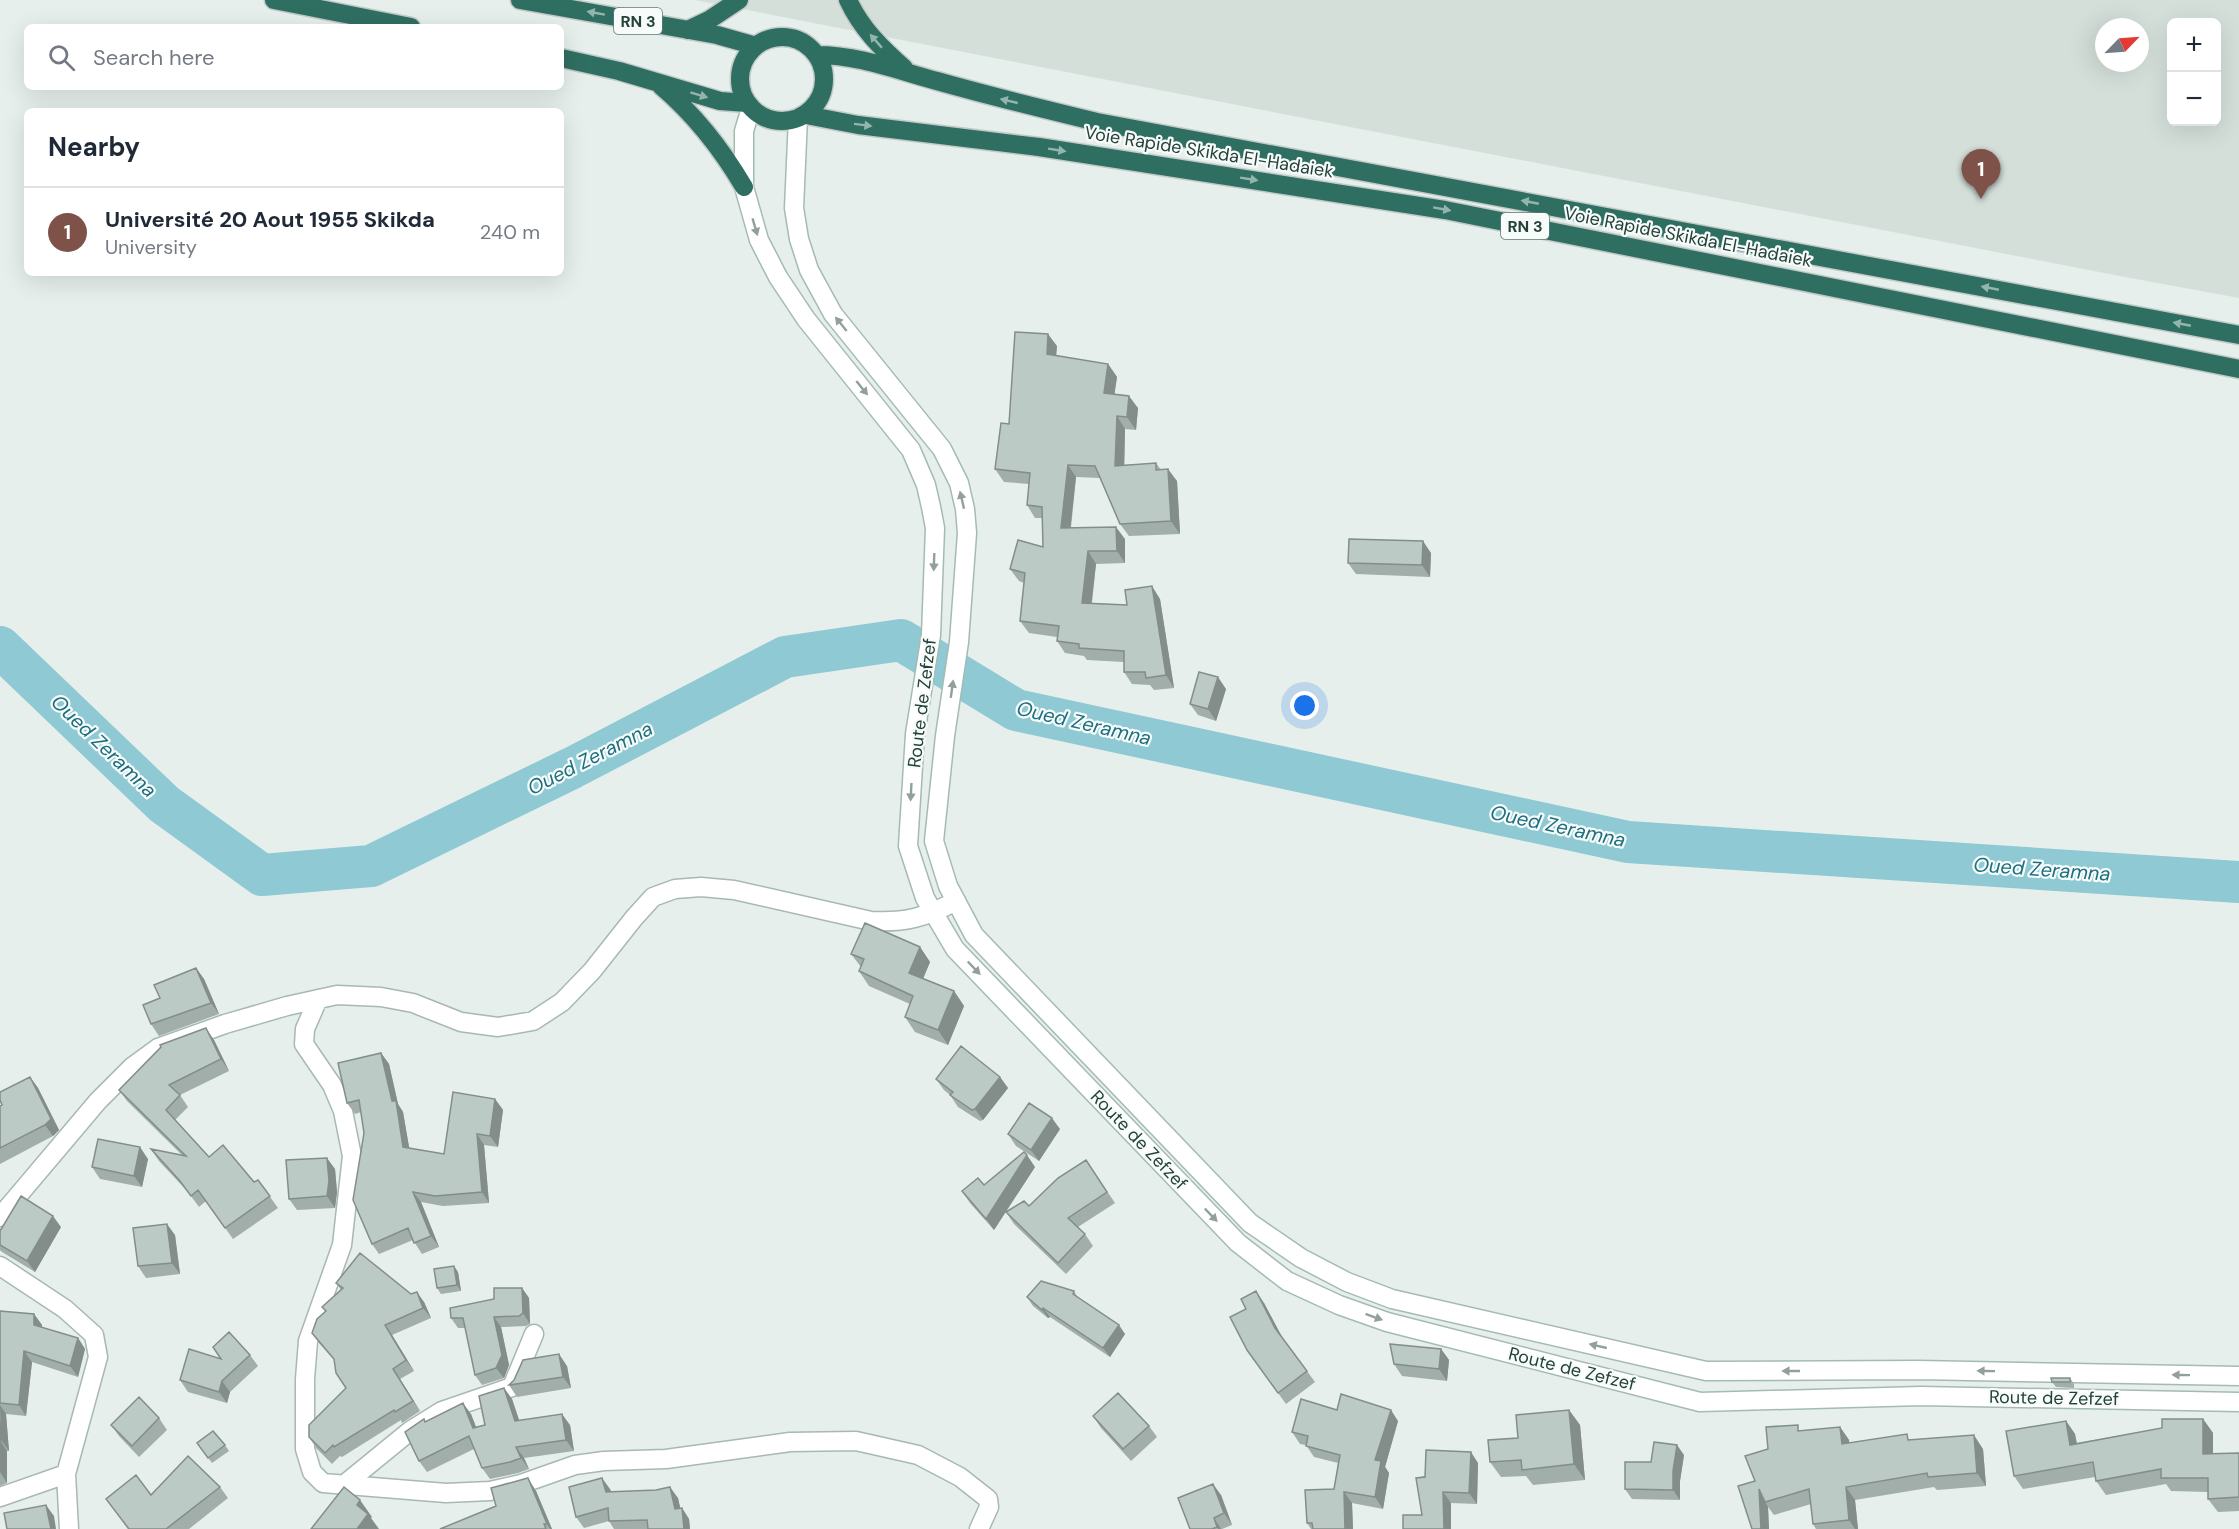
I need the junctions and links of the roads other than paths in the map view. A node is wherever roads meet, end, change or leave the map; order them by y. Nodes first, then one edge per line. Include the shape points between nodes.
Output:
1 (274, 0) edge
2 (520, 0) edge
3 (739, 0) edge
4 (848, 0) edge
5 (396, 24) edge
6 (688, 30) junction
7 (756, 46) junction
8 (816, 55) junction
9 (564, 59) edge
10 (912, 75) junction
11 (657, 83) junction
12 (749, 105) junction
13 (802, 116) junction
14 (744, 187) junction
15 (2239, 335) edge
16 (2239, 369) edge
17 (956, 901) junction
18 (934, 913) junction
19 (318, 999) junction
20 (0, 1217) edge
21 (0, 1266) edge
22 (534, 1334) dead end
23 (2239, 1377) edge
24 (2239, 1402) edge
25 (66, 1474) junction
26 (345, 1484) junction
27 (0, 1497) edge
28 (69, 1529) edge
29 (979, 1529) edge

1 - 5 highway
6 -> 2 highway, RN 3
3 - 6 highway
10 -> 4 highway via 876,43
6 - 7 highway, RN 3
7 - 8 highway via 775,38 792,38
7 - 12 highway via 743,63 741,73 740,83
8 - 10 highway, Voie Rapide Skikda El-Hadaiek / RN 3 via 851,57
8 - 13 highway via 824,82 819,100
9 - 11 highway, Voie Rapide Skikda El-Hadaiek
15 -> 10 highway, Voie Rapide Skikda El-Hadaiek / RN 3 via 1097,122
11 -> 12 highway, Voie Rapide Skikda El-Hadaiek
11 - 14 highway via 697,120
12 - 13 highway, Voie Rapide Skikda El-Hadaiek via 768,119
12 - 14 main road, Route de Zefzef via 744,132
13 -> 16 highway, Voie Rapide Skikda El-Hadaiek / RN 3 via 1040,147 1445,210
17 -> 13 main road, Route de Zefzef via 934,841 959,642 967,532 965,509 959,483 942,449 833,314 809,270 794,208
14 -> 18 main road, Route de Zefzef via 759,240 778,277 806,319 911,450 926,485 935,528 931,635 915,734 908,846
17 - 18 main road
23 -> 17 main road, Route de Zefzef via 1918,1370 1706,1371 1392,1299 1301,1258 1250,1223 974,935
18 - 19 main road via 894,922 871,921 735,890 675,889 653,897 592,971 562,1002 533,1021 498,1027 461,1022 413,1003 381,997 337,995
18 -> 24 main road, Route de Zefzef via 955,948 1238,1243 1287,1281 1339,1305 1387,1322 1700,1402 1921,1396
19 - 20 main road via 225,1024 158,1048 98,1101
19 - 26 main road via 304,1029 304,1044 332,1086 343,1111 352,1156 342,1245 308,1341 305,1449 312,1472 323,1483
21 - 25 main road via 65,1309 94,1335 98,1357
22 - 26 main road via 512,1387 442,1411 410,1431
25 - 27 main road
25 - 28 main road
26 - 29 main road via 446,1493 490,1491 575,1465 604,1461 666,1459 790,1442 856,1441 918,1455 960,1478 988,1499 989,1507

